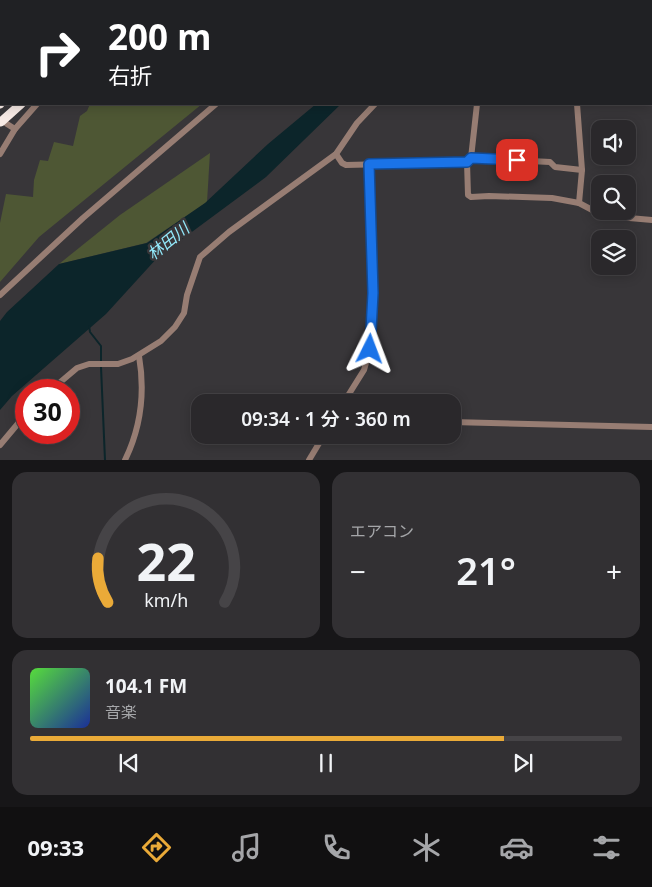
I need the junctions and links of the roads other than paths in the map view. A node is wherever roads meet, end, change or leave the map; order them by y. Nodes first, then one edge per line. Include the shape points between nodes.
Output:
1 (12, 105) edge
2 (20, 105) edge
3 (35, 105) edge
4 (215, 105) edge
5 (374, 105) edge
6 (477, 105) edge
7 (577, 105) edge
8 (3, 123) edge
9 (15, 129) junction
10 (0, 154) edge
11 (336, 154) junction
12 (469, 160) junction
13 (369, 164) junction
14 (582, 170) junction
15 (579, 203) junction
16 (652, 220) edge
17 (0, 294) edge
18 (139, 356) junction
19 (64, 379) edge
20 (349, 394) edge
21 (461, 422) edge
22 (652, 426) edge
23 (15, 427) edge
24 (319, 444) edge
25 (0, 445) edge
26 (125, 460) edge
27 (309, 460) edge

1 - 8 highway
2 - 8 highway
3 - 9 street
4 - 17 street
5 - 11 street
6 - 12 street
7 - 14 street
8 - 9 street
9 - 10 street
11 - 13 street via 342,163
11 - 18 street via 200,257 184,313 175,327
12 - 13 street
12 - 14 street via 550,162 555,167
12 - 15 street via 468,195 471,197 552,198
13 - 20 street via 373,293 370,349 364,370
14 - 15 street
15 - 16 street via 596,212
18 - 19 street via 118,364 89,364 77,368
18 - 26 street via 142,375 138,425
21 - 22 street
23 - 25 street
24 - 27 street

